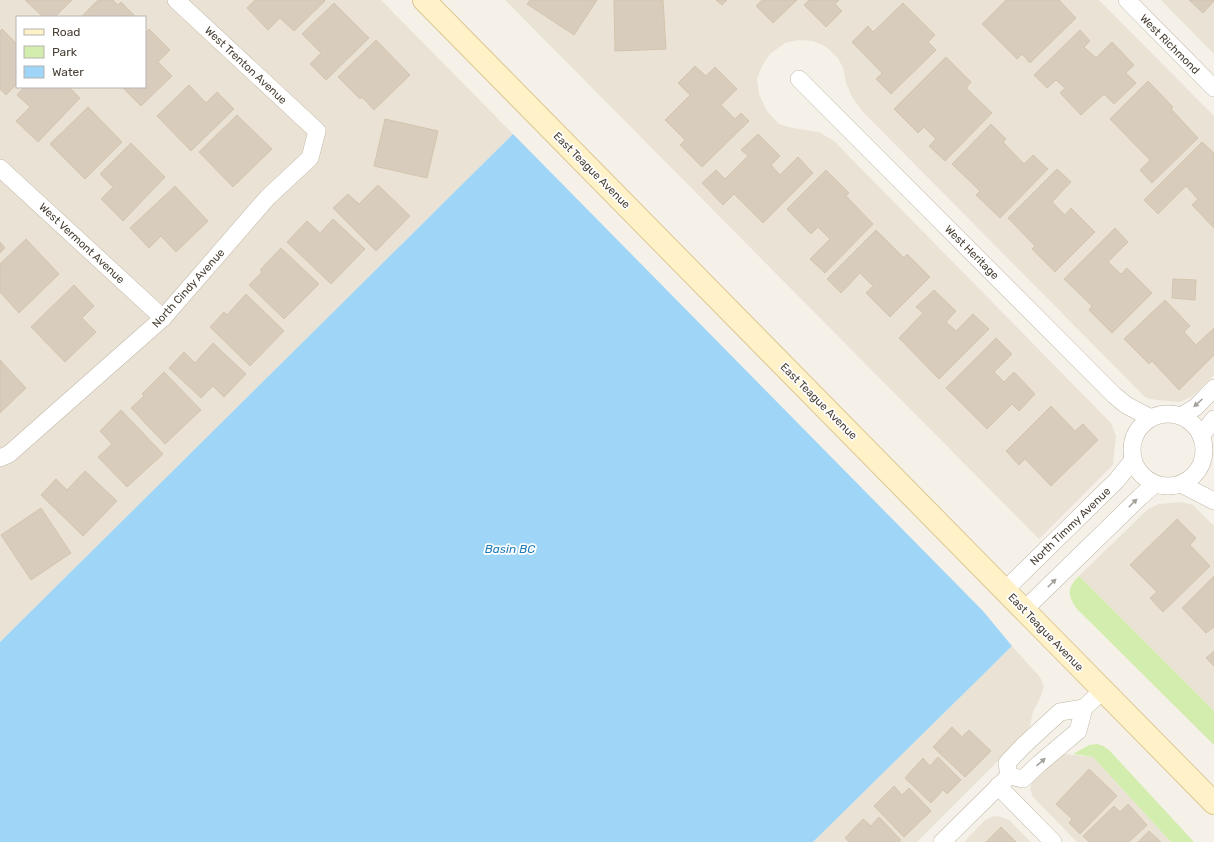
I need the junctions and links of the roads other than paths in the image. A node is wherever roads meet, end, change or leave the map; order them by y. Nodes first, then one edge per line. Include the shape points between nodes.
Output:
1 (176, 0) edge
2 (424, 0) edge
3 (1127, 0) edge
4 (800, 79) dead end
5 (1214, 88) edge
6 (317, 131) joint
7 (0, 168) edge
8 (163, 318) junction
9 (1214, 388) edge
10 (1114, 395) junction
11 (1181, 416) junction
12 (1151, 418) junction
13 (1214, 419) edge
14 (1135, 434) junction
15 (1201, 436) junction
16 (0, 458) edge
17 (1133, 460) junction
18 (1200, 468) junction
19 (1155, 484) junction
20 (1180, 484) junction
21 (1214, 495) edge
22 (1214, 501) edge
23 (1005, 590) junction
24 (1024, 610) junction
25 (1103, 690) junction
26 (1084, 708) junction
27 (1003, 781) junction
28 (1214, 803) edge
29 (942, 842) edge
30 (1053, 842) edge

1 - 6 street, West Trenton Avenue
2 - 23 street, East Teague Avenue
3 - 5 street, West Richmond
4 - 10 street, West Heritage
6 - 8 street, North Cindy Avenue via 310,158 268,197
7 - 8 street, West Vermont Avenue
8 - 16 street, North Cindy Avenue via 9,454
9 -> 11 street via 1196,406
10 - 12 street, West Heritage via 1126,405
10 - 14 street
11 - 12 street via 1171,413
11 - 15 street via 1196,427
12 - 14 street
13 - 15 street
14 - 17 street via 1132,442
15 - 18 street via 1204,457
17 - 19 street via 1145,478
17 - 23 street, North Timmy Avenue via 1117,480
18 - 20 street
18 - 21 street
19 - 20 street
24 -> 19 street
20 - 22 street
23 - 24 street, East Teague Avenue
24 - 25 street, East Teague Avenue
25 - 26 street
25 - 28 street, East Teague Avenue
26 - 27 street via 1060,712 1008,763
27 -> 26 street via 1023,779 1078,731
27 - 29 street
27 - 30 street

